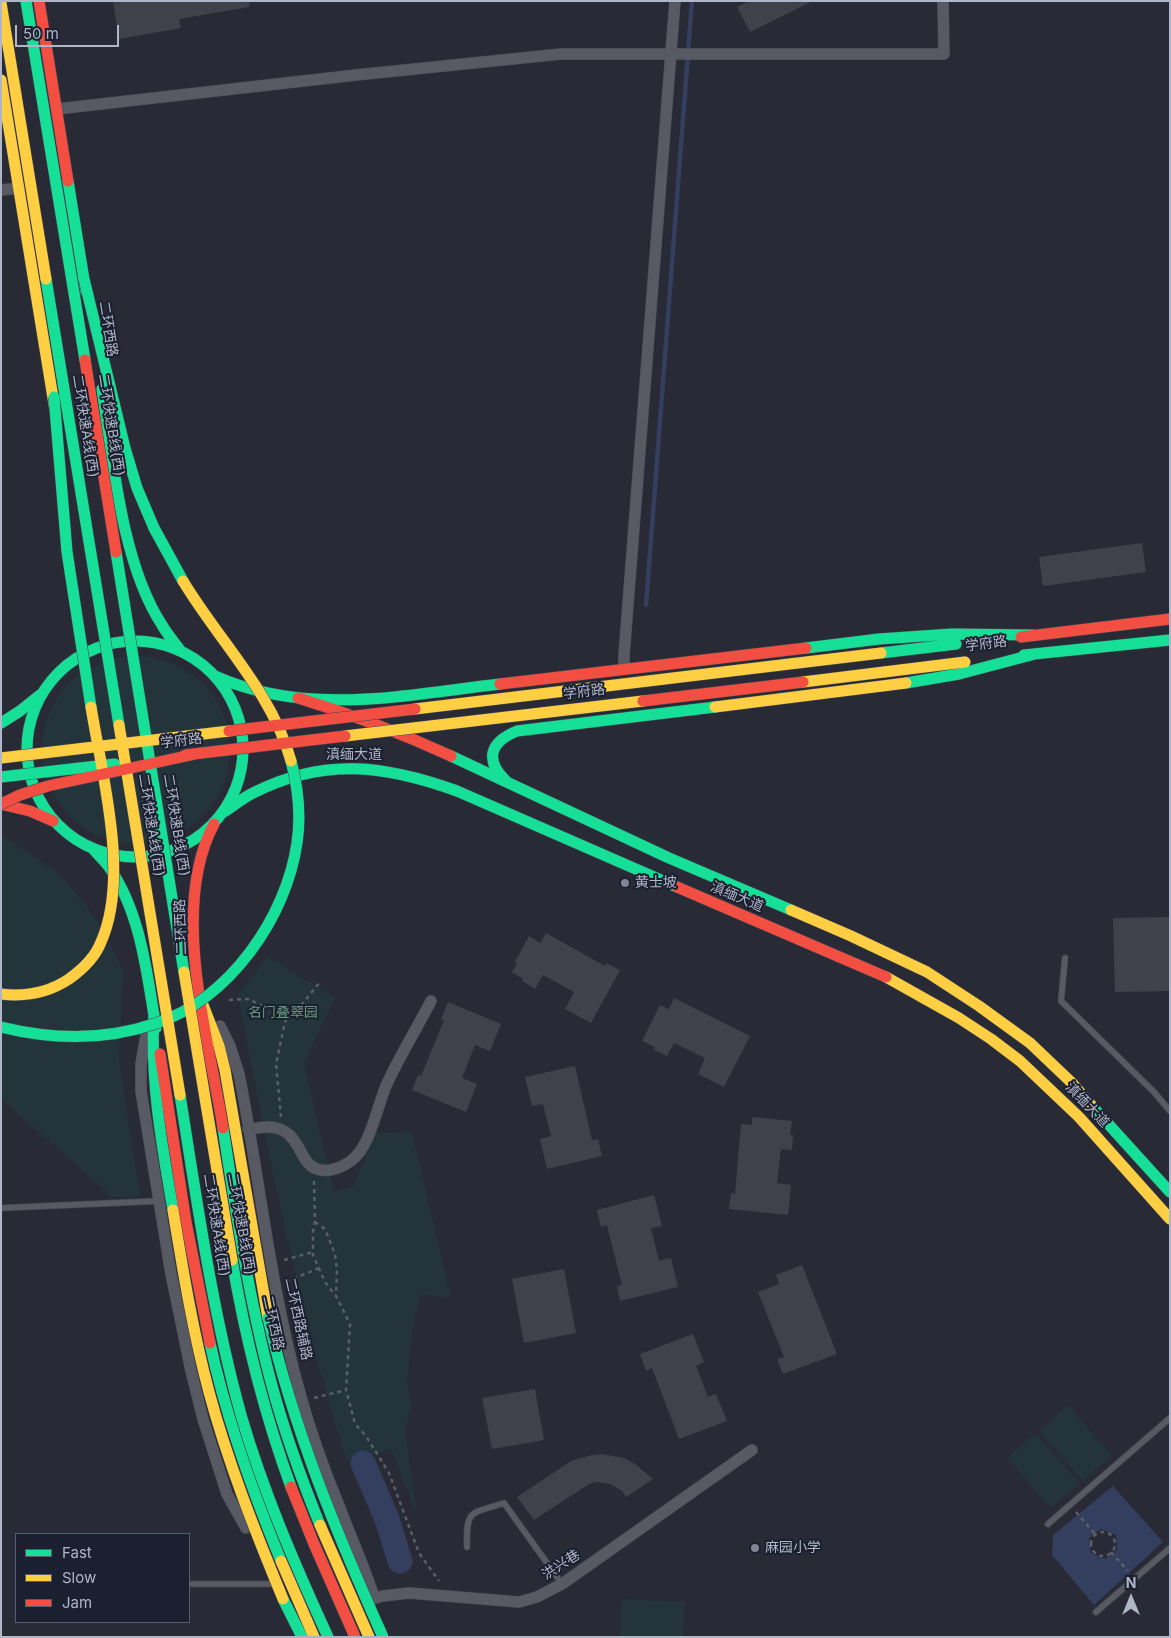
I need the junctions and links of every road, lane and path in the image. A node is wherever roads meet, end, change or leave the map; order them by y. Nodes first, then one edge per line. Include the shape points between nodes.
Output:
1 (26, 1) edge
2 (39, 1) edge
3 (675, 1) edge
4 (943, 1) edge
5 (1, 3) edge
6 (673, 54) junction
7 (1, 80) edge
8 (56, 109) junction
9 (46, 121) junction
10 (19, 188) junction
11 (1, 190) edge
12 (50, 300) junction
13 (116, 475) junction
14 (67, 483) junction
15 (1170, 619) edge
16 (1033, 635) junction
17 (1170, 640) edge
18 (180, 651) junction
19 (1035, 654) junction
20 (66, 667) junction
21 (624, 670) junction
22 (215, 676) junction
23 (542, 679) junction
24 (45, 690) junction
25 (298, 698) junction
26 (1, 723) edge
27 (549, 726) junction
28 (200, 754) junction
29 (1, 758) edge
30 (1, 777) edge
31 (509, 783) junction
32 (1, 804) edge
33 (224, 812) junction
34 (55, 822) junction
35 (214, 824) junction
36 (94, 850) junction
37 (1065, 958) dead end
38 (320, 982) dead end
39 (1, 994) edge
40 (227, 1000) dead end
41 (431, 1002) dead end
42 (203, 1005) junction
43 (154, 1014) junction
44 (288, 1017) junction
45 (1, 1026) edge
46 (1170, 1111) edge
47 (248, 1129) junction
48 (282, 1131) junction
49 (317, 1170) junction
50 (1170, 1192) edge
51 (159, 1201) junction
52 (1, 1208) edge
53 (1170, 1219) edge
54 (315, 1222) junction
55 (314, 1252) junction
56 (270, 1262) junction
57 (319, 1268) junction
58 (275, 1287) junction
59 (336, 1296) junction
60 (346, 1390) junction
61 (302, 1402) junction
62 (1170, 1418) edge
63 (752, 1450) dead end
64 (1076, 1513) dead end
65 (1048, 1524) dead end
66 (1096, 1535) junction
67 (467, 1547) dead end
68 (1170, 1548) edge
69 (1111, 1552) junction
70 (1131, 1575) dead end
71 (439, 1581) dead end
72 (288, 1582) junction
73 (190, 1584) edge
74 (562, 1584) junction
75 (375, 1598) junction
76 (354, 1604) junction
77 (1096, 1612) dead end
78 (302, 1637) edge
79 (314, 1637) edge
80 (328, 1637) edge
81 (355, 1637) edge
82 (369, 1637) edge
83 (384, 1637) edge

1 - 9 main road, 二环快速B线(西), bridge
2 - 8 main road, 二环西路
3 - 6 street
4 - 6 street via 944,54
5 - 12 main road, 二环快速A线(西), bridge
6 - 8 street via 561,54
6 - 21 street
7 - 10 main road
8 - 13 main road, 二环西路
9 - 45 main road, bridge via 137,490 180,576 276,719 295,778 299,828 288,881 272,917 239,965 201,1000 158,1023 109,1035 55,1036 19,1032
9 - 81 main road, 二环快速B线(西), bridge via 241,1311 257,1380 283,1465
10 - 11 street
10 - 14 main road
12 - 39 main road, bridge via 63,517 74,607 111,830 113,888 101,942 81,972 50,990 18,996
12 - 80 main road, 二环快速A线(西), bridge via 222,1340 263,1481
13 - 14 main road via 112,490 95,499 74,494
13 - 18 main road, 二环西路 via 144,587 165,633
14 - 20 main road via 76,599
15 - 16 main road, 学府路
16 - 21 main road, 学府路 via 952,634 887,638
16 - 29 main road, 学府路, bridge
17 - 19 main road, 学府路
18 - 20 main road via 152,642 121,642 92,651
18 - 22 main road
19 - 27 main road via 972,671 908,683
19 - 28 main road, 学府路, bridge
20 - 24 main road
21 - 23 main road, 学府路
22 - 25 main road, 学府路 via 253,690
22 - 33 main road via 232,699 244,739 239,783
23 - 25 main road, 学府路 via 363,700
23 - 27 main road via 532,687 529,703 535,718
24 - 26 main road via 28,706
24 - 34 main road via 32,717 27,757 37,795
25 - 31 main road, 滇缅大道 via 384,726
27 - 31 main road via 517,731 498,742 492,754 493,763 500,776
28 - 30 main road, 学府路, bridge
28 - 32 main road, bridge via 48,786
31 - 50 main road, 滇缅大道 via 927,972 1030,1043 1072,1083
32 - 34 main road via 30,811
33 - 35 main road
33 - 53 main road, 滇缅大道 via 270,784 330,769 400,772 457,791 894,981 961,1019 1019,1060 1068,1105
34 - 36 main road
35 - 36 main road via 188,844 158,855 126,857
35 - 42 main road, 二环西路 via 200,856 194,898 196,954
36 - 43 main road via 112,869 128,902
37 - 46 lane via 1061,1002
38 - 44 path
40 - 44 path via 249,999 281,1011
41 - 49 street via 387,1085 358,1154 343,1166
42 - 43 main road via 191,993 174,992 158,1000
42 - 47 street, 二环西路辅路 via 220,1025 233,1054
42 - 76 main road, 二环西路 via 245,1262 267,1369 304,1485
42 - 83 main road, bridge via 226,1070 268,1318 288,1396 310,1465 340,1541
43 - 51 street via 143,1049 141,1082
43 - 72 main road via 215,1366 242,1460
43 - 78 main road, bridge via 153,1083 196,1337 223,1440 259,1542
44 - 48 path via 284,1022 276,1064
47 - 48 street via 268,1127
47 - 56 street, 二环西路辅路
48 - 49 street via 293,1137 308,1163
49 - 54 path
51 - 52 lane
51 - 72 street via 185,1348 227,1494 265,1556
54 - 55 path
54 - 59 path via 325,1229 336,1254
55 - 56 path
55 - 57 path
56 - 58 street, 二环西路辅路
57 - 58 path
57 - 59 path
58 - 61 street, 二环西路辅路
59 - 60 path via 350,1324
60 - 61 path
60 - 71 path via 354,1424 366,1436 389,1473 419,1553
61 - 75 street, 二环西路辅路
62 - 65 lane
63 - 74 street, 洪兴巷
64 - 66 path
66 - 69 path via 1102,1531 1114,1536 1115,1549
66 - 69 path via 1091,1539 1093,1552 1105,1556
67 - 74 lane via 466,1524 473,1513 504,1503
68 - 77 lane
69 - 70 path
72 - 73 lane
72 - 79 main road
74 - 75 street, 洪兴巷 via 519,1602 409,1593
75 - 76 street, 洪兴巷
75 - 83 street, 二环西路辅路
76 - 82 main road, 二环西路

